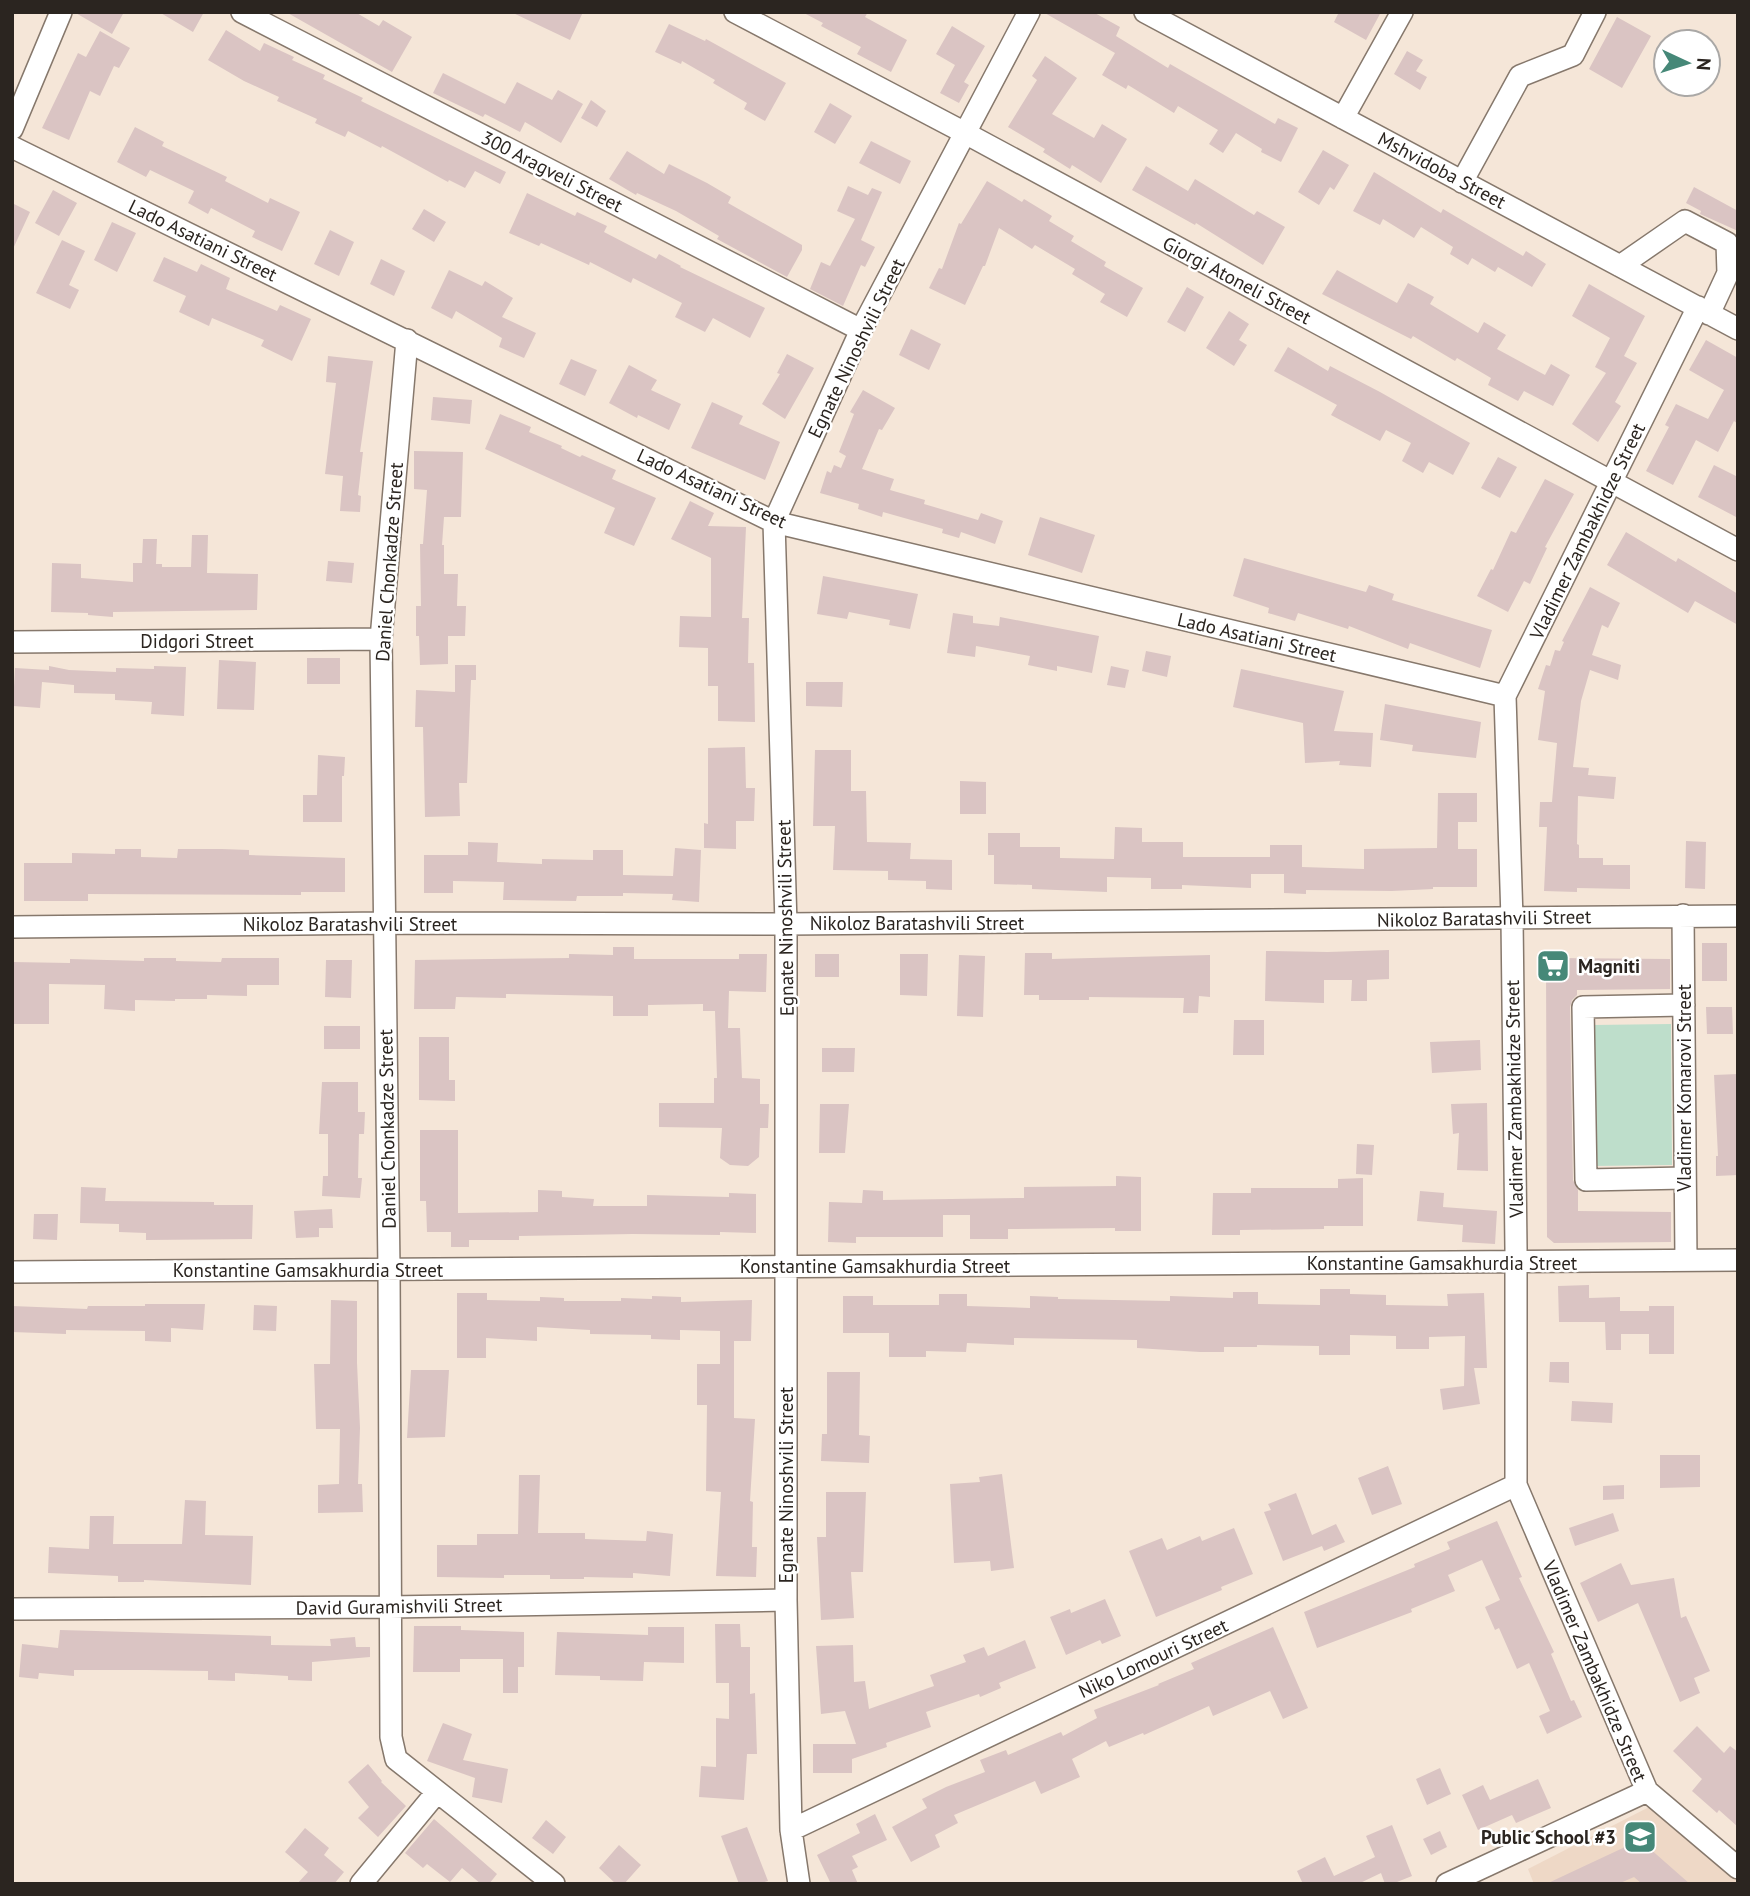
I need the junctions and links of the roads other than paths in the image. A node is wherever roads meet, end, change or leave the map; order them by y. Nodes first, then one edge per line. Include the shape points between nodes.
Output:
1 (61, 12) edge
2 (242, 12) edge
3 (735, 12) edge
4 (1029, 12) edge
5 (1145, 12) edge
6 (1402, 12) edge
7 (1595, 12) edge
8 (1343, 118) junction
9 (12, 129) edge
10 (967, 134) junction
11 (12, 147) edge
12 (1462, 181) junction
13 (1620, 266) junction
14 (1703, 310) junction
15 (1738, 328) edge
16 (861, 330) junction
17 (407, 340) junction
18 (1610, 482) junction
19 (774, 522) junction
20 (1738, 550) edge
21 (381, 639) junction
22 (12, 642) edge
23 (1504, 696) junction
24 (1683, 915) junction
25 (1738, 916) edge
26 (1511, 919) junction
27 (384, 923) junction
28 (786, 924) junction
29 (12, 927) edge
30 (1684, 1005) junction
31 (1685, 1178) junction
32 (1686, 1260) junction
33 (1738, 1260) edge
34 (1516, 1262) junction
35 (786, 1267) junction
36 (389, 1269) junction
37 (12, 1272) edge
38 (1516, 1485) junction
39 (786, 1600) junction
40 (390, 1607) junction
41 (12, 1609) edge
42 (1647, 1791) junction
43 (437, 1792) junction
44 (791, 1830) junction
45 (1738, 1868) edge
46 (361, 1884) edge
47 (554, 1884) edge
48 (799, 1884) edge
49 (1447, 1884) edge

1 - 9 street
2 - 16 street, 300 Aragveli Street
3 - 10 street, Giorgi Atoneli Street
4 - 10 street, Egnate Ninoshvili Street
5 - 8 street, Mshvidoba Street
6 - 8 street
7 - 12 street via 1573,55 1520,76
8 - 12 street, Mshvidoba Street
10 - 16 street, Egnate Ninoshvili Street
10 - 18 street, Giorgi Atoneli Street
11 - 17 street, Lado Asatiani Street
12 - 13 street, Mshvidoba Street
13 - 14 street, Mshvidoba Street
13 - 14 street, Vladimer Zambakhidze Street via 1685,221 1727,243 1728,273
14 - 15 street, Mshvidoba Street
14 - 18 street, Vladimer Zambakhidze Street
16 - 19 street, Egnate Ninoshvili Street
17 - 19 street, Lado Asatiani Street
17 - 21 street, Daniel Chonkadze Street
18 - 20 street, Giorgi Atoneli Street
18 - 23 street, Vladimer Zambakhidze Street
19 - 23 street, Lado Asatiani Street
19 - 28 street, Egnate Ninoshvili Street
21 - 22 street, Didgori Street
21 - 27 street, Daniel Chonkadze Street
23 - 26 street, Vladimer Zambakhidze Street
24 - 25 street, Nikoloz Baratashvili Street
24 - 26 street, Nikoloz Baratashvili Street
24 - 30 street, Vladimer Komarovi Street
26 - 28 street, Nikoloz Baratashvili Street
26 - 34 street, Vladimer Zambakhidze Street
27 - 28 street, Nikoloz Baratashvili Street
27 - 29 street, Nikoloz Baratashvili Street
27 - 36 street, Daniel Chonkadze Street
28 - 35 street, Egnate Ninoshvili Street
30 - 31 street, Vladimer Komarovi Street
30 - 31 street via 1583,1007 1586,1180
31 - 32 street, Vladimer Komarovi Street
32 - 33 street, Konstantine Gamsakhurdia Street
32 - 34 street, Konstantine Gamsakhurdia Street
34 - 35 street, Konstantine Gamsakhurdia Street
34 - 38 street, Vladimer Zambakhidze Street
35 - 36 street, Konstantine Gamsakhurdia Street
35 - 39 street, Egnate Ninoshvili Street
36 - 37 street, Konstantine Gamsakhurdia Street
36 - 40 street, Daniel Chonkadze Street
38 - 42 street, Vladimer Zambakhidze Street
38 - 44 street, Niko Lomouri Street
39 - 40 street, David Guramishvili Street
39 - 44 street, Egnate Ninoshvili Street
40 - 41 street, David Guramishvili Street
40 - 43 street, Daniel Chonkadze Street via 391,1737 396,1759
42 - 45 street, Vladimer Zambakhidze Street
42 - 49 street
43 - 46 street
43 - 47 street, Daniel Chonkadze Street
44 - 48 street, Egnate Ninoshvili Street

